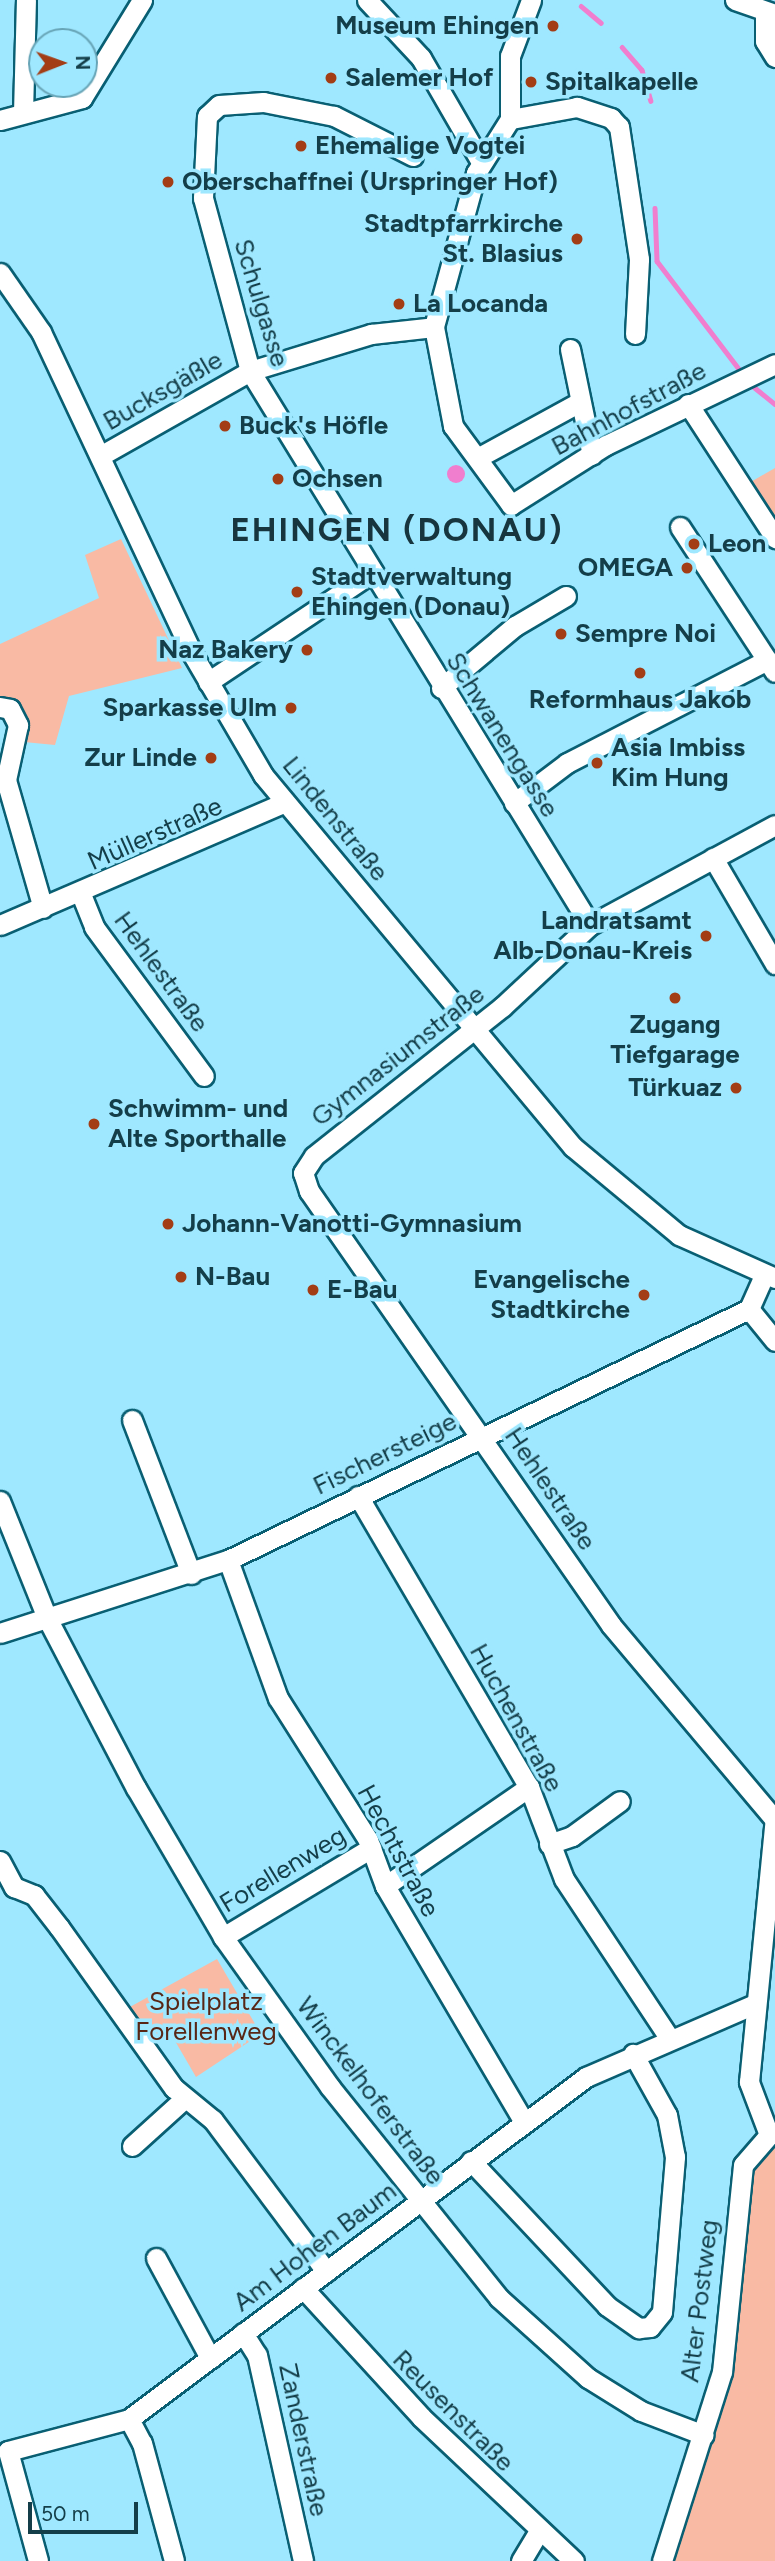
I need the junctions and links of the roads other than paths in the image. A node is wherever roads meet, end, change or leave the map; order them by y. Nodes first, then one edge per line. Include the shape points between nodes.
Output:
1 (26, 0) edge
2 (367, 0) edge
3 (531, 0) edge
4 (735, 0) edge
5 (134, 5) edge
6 (770, 13) edge
7 (775, 57) edge
8 (23, 113) junction
9 (510, 119) junction
10 (0, 120) edge
11 (413, 156) dead end
12 (481, 162) junction
13 (0, 273) edge
14 (434, 327) junction
15 (635, 334) dead end
16 (570, 349) dead end
17 (775, 364) edge
18 (250, 371) junction
19 (580, 402) junction
20 (688, 404) junction
21 (592, 455) junction
22 (100, 456) junction
23 (479, 457) junction
24 (680, 527) dead end
25 (775, 538) edge
26 (373, 572) junction
27 (566, 596) dead end
28 (769, 655) edge
29 (208, 682) junction
30 (440, 688) junction
31 (0, 707) edge
32 (3, 777) edge
33 (285, 802) junction
34 (514, 803) junction
35 (775, 825) edge
36 (713, 858) junction
37 (81, 894) junction
38 (43, 908) junction
39 (0, 925) edge
40 (590, 925) junction
41 (775, 964) edge
42 (474, 1028) junction
43 (204, 1076) dead end
44 (303, 1173) joint
45 (769, 1277) edge
46 (749, 1309) junction
47 (775, 1341) edge
48 (132, 1420) dead end
49 (482, 1436) junction
50 (358, 1496) junction
51 (0, 1501) edge
52 (228, 1560) junction
53 (191, 1574) junction
54 (47, 1618) junction
55 (0, 1633) edge
56 (529, 1787) junction
57 (620, 1801) dead end
58 (775, 1815) edge
59 (775, 1820) edge
60 (549, 1844) junction
61 (371, 1848) junction
62 (0, 1861) edge
63 (385, 1886) junction
64 (223, 1937) junction
65 (755, 2004) junction
66 (668, 2036) junction
67 (633, 2054) junction
68 (184, 2099) junction
69 (523, 2120) junction
70 (772, 2133) edge
71 (132, 2146) dead end
72 (471, 2161) junction
73 (420, 2201) junction
74 (156, 2258) dead end
75 (326, 2271) junction
76 (303, 2288) junction
77 (243, 2333) junction
78 (210, 2358) junction
79 (129, 2419) junction
80 (704, 2435) junction
81 (4, 2448) edge
82 (538, 2533) junction
83 (38, 2561) edge
84 (174, 2561) edge
85 (303, 2561) edge
86 (521, 2561) edge
87 (574, 2561) edge
88 (663, 2561) edge

1 - 8 street
2 - 12 street via 421,58
3 - 9 street via 510,57
4 - 6 street
5 - 8 street via 99,79 82,98
6 - 7 street via 765,41
8 - 10 street
9 - 12 street
9 - 15 street via 577,107 611,118 618,127 639,259
11 - 18 street, Schulgasse via 315,112 263,102 219,105 207,116 204,198
12 - 14 street
13 - 22 street, Lindenstraße via 41,332
14 - 18 street, Bucksgäßle via 371,334
14 - 23 street via 445,407
16 - 19 street
17 - 20 street, Bahnhofstraße
18 - 22 street, Bucksgäßle
18 - 26 street, Schulgasse
19 - 21 street
19 - 23 street
20 - 21 street, Bahnhofstraße
20 - 25 street
21 - 23 street, Bahnhofstraße via 511,505
22 - 29 street, Lindenstraße
24 - 28 street
26 - 29 street
26 - 30 street, Schwanengasse
27 - 30 street via 514,626
28 - 34 street via 567,763
29 - 33 street, Lindenstraße
30 - 34 street, Schwanengasse
31 - 32 street via 10,709 19,725
32 - 38 street
33 - 37 street, Müllerstraße
33 - 42 street, Lindenstraße
34 - 40 street, Schwanengasse
35 - 36 street, Gymnasiumstraße
36 - 40 street, Gymnasiumstraße
36 - 41 street
37 - 38 street, Müllerstraße
37 - 43 street, Hehlestraße via 94,927
38 - 39 street, Müllerstraße
40 - 42 street, Gymnasiumstraße
42 - 44 street, Gymnasiumstraße via 314,1156
42 - 45 street, Lindenstraße via 573,1147 622,1193 679,1235
44 - 49 street, Hehlestraße via 309,1191
45 - 46 street
46 - 47 street
46 - 49 street, Fischersteige
48 - 53 street
49 - 50 street, Fischersteige
49 - 59 street, Hehlestraße via 611,1625
50 - 52 street, Fischersteige
50 - 56 street, Huchenstraße
51 - 54 street, Winckelhoferstraße
52 - 53 street, Fischersteige
52 - 61 street, Hechtstraße via 278,1698
53 - 54 street, Fischersteige
54 - 55 street, Fischersteige
54 - 64 street, Winckelhoferstraße
56 - 60 street, Huchenstraße
56 - 63 street
57 - 60 street via 572,1836
58 - 59 street, Alter Postweg
59 - 65 street, Alter Postweg
60 - 66 street, Huchenstraße via 564,1879
61 - 63 street, Hechtstraße
61 - 64 street, Forellenweg
62 - 68 street via 14,1887 34,1895 59,1927
63 - 69 street, Hechtstraße
64 - 73 street, Winckelhoferstraße
65 - 66 street, Am Hohen Baum
65 - 70 street, Alter Postweg via 750,2082
66 - 67 street, Am Hohen Baum
67 - 69 street, Am Hohen Baum
67 - 72 street via 667,2115 675,2157 662,2312 650,2328 639,2328 607,2306
68 - 71 street
68 - 75 street via 213,2120
69 - 72 street, Am Hohen Baum
70 - 80 street, Alter Postweg via 743,2165 722,2372
72 - 73 street, Am Hohen Baum
73 - 75 street, Am Hohen Baum
73 - 80 street, Winckelhoferstraße via 499,2298 588,2378 640,2411
74 - 78 street
75 - 76 street, Am Hohen Baum
76 - 77 street, Am Hohen Baum
76 - 82 street, Reusenstraße
77 - 78 street, Am Hohen Baum
77 - 85 street, Zanderstraße via 257,2355
78 - 79 street, Am Hohen Baum
79 - 81 street, Am Hohen Baum
79 - 84 street via 142,2443
80 - 88 street, Alter Postweg
81 - 83 street
82 - 86 street
82 - 87 street, Reusenstraße

